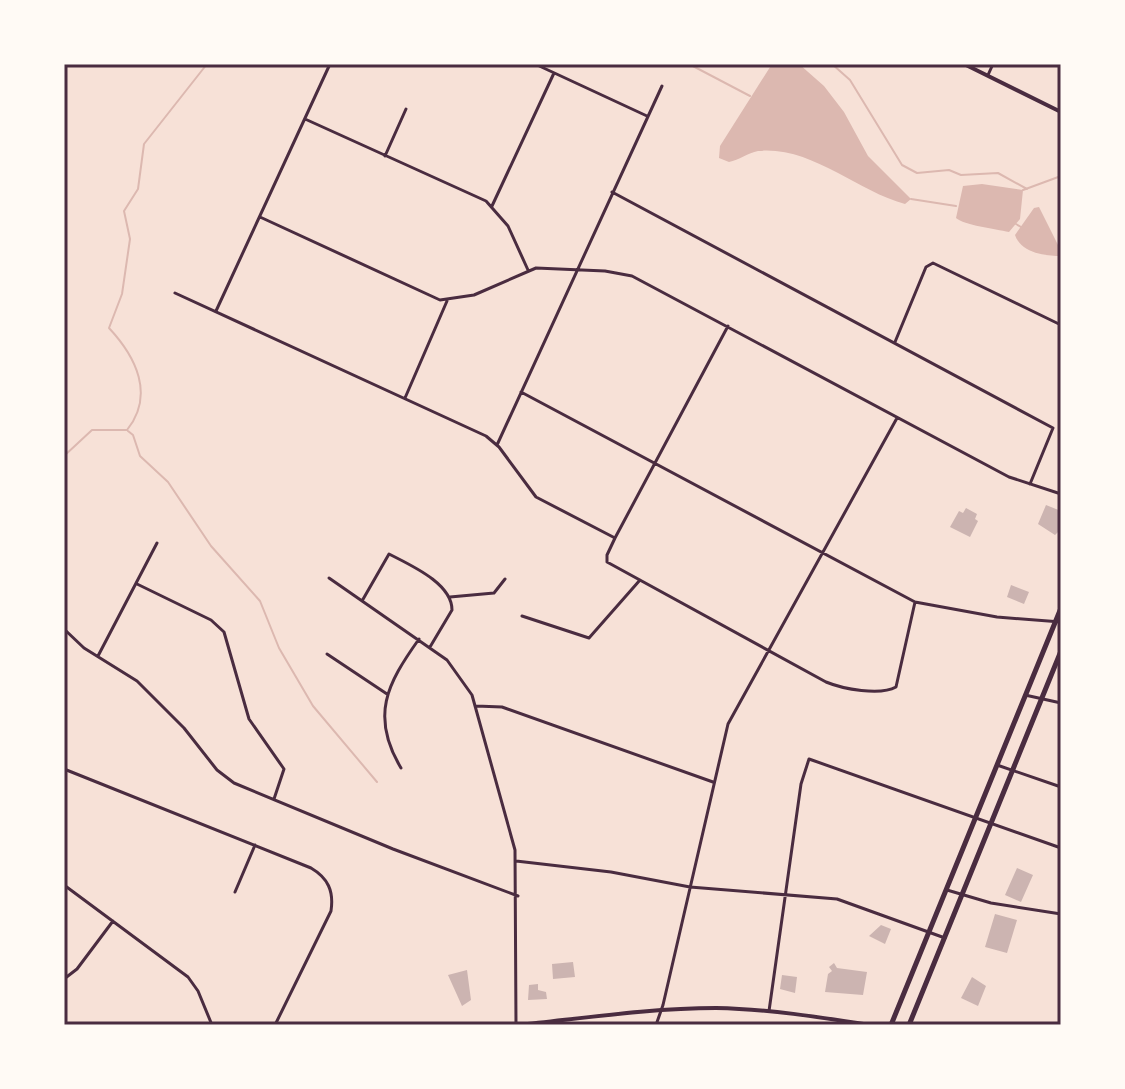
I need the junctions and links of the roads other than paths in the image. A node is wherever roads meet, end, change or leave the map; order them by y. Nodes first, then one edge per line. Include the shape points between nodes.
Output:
1 (330, 64) edge
2 (535, 64) edge
3 (964, 64) edge
4 (993, 64) edge
5 (554, 73) junction
6 (987, 75) junction
7 (662, 86) dead end
8 (406, 109) dead end
9 (1061, 112) edge
10 (648, 116) junction
11 (305, 119) junction
12 (385, 156) junction
13 (612, 192) junction
14 (492, 206) junction
15 (260, 217) junction
16 (578, 269) junction
17 (528, 270) junction
18 (175, 293) dead end
19 (447, 301) junction
20 (216, 311) junction
21 (1061, 325) edge
22 (728, 326) junction
23 (895, 343) junction
24 (521, 392) junction
25 (405, 398) junction
26 (898, 417) junction
27 (497, 445) junction
28 (656, 462) junction
29 (1029, 485) junction
30 (1061, 494) edge
31 (615, 538) junction
32 (157, 543) dead end
33 (823, 552) junction
34 (329, 578) dead end
35 (505, 579) dead end
36 (641, 580) junction
37 (137, 584) junction
38 (450, 597) junction
39 (362, 601) junction
40 (915, 602) junction
41 (1061, 608) edge
42 (522, 616) dead end
43 (1058, 621) edge
44 (64, 629) edge
45 (419, 639) junction
46 (430, 647) junction
47 (769, 650) junction
48 (1061, 651) edge
49 (327, 654) dead end
50 (98, 656) junction
51 (387, 694) junction
52 (1025, 695) junction
53 (1041, 700) junction
54 (1061, 703) edge
55 (476, 706) junction
56 (997, 765) junction
57 (401, 768) dead end
58 (64, 769) edge
59 (1013, 772) junction
60 (713, 782) junction
61 (1061, 787) edge
62 (274, 799) junction
63 (975, 820) junction
64 (990, 825) junction
65 (255, 845) junction
66 (1061, 848) edge
67 (516, 861) junction
68 (64, 885) edge
69 (690, 887) junction
70 (947, 890) junction
71 (235, 892) dead end
72 (786, 893) junction
73 (963, 895) junction
74 (518, 896) junction
75 (1061, 914) edge
76 (113, 921) junction
77 (929, 933) junction
78 (945, 938) junction
79 (64, 979) edge
80 (660, 1010) junction
81 (769, 1011) junction
82 (212, 1025) edge
83 (275, 1025) edge
84 (518, 1025) edge
85 (656, 1025) edge
86 (870, 1025) edge
87 (891, 1025) edge
88 (909, 1025) edge

1 - 11 street
2 - 5 street
3 - 6 main road
4 - 6 street
5 - 10 street
5 - 14 street
6 - 9 main road
7 - 10 street
8 - 12 street
10 - 13 street
11 - 12 street
11 - 15 street
12 - 14 street
13 - 16 street
13 - 23 street
14 - 17 street via 516,240
15 - 19 street
15 - 20 street
16 - 17 street
16 - 22 street via 632,276
16 - 24 street
17 - 19 street via 482,292
18 - 20 street
19 - 25 street
20 - 25 street
21 - 23 street via 933,263 926,267
22 - 26 street
22 - 28 street
23 - 29 street via 1053,428
24 - 27 street
24 - 28 street
25 - 27 street
26 - 29 street
26 - 33 street
27 - 31 street via 536,497
28 - 31 street
28 - 33 street
29 - 30 street
31 - 36 street via 607,562
32 - 37 street
33 - 40 street
33 - 47 street
34 - 39 street
35 - 38 street via 494,593
36 - 42 street via 589,638
36 - 47 street
37 - 50 street
37 - 62 street via 211,620 224,632 249,719 284,769
38 - 39 street via 389,554
38 - 46 street via 451,616
39 - 45 street
40 - 43 street via 997,617
40 - 47 street via 898,683 892,690 833,685
41 - 43 main road
43 - 52 main road
44 - 50 street
45 - 46 street
45 - 51 street
46 - 55 street via 457,670
47 - 60 street via 728,724
48 - 53 main road
49 - 51 street
50 - 62 street via 137,681 221,774
51 - 57 street via 385,737
52 - 53 street
52 - 56 main road
53 - 54 street
53 - 59 main road
55 - 60 street via 502,707
55 - 67 street
56 - 59 street
56 - 63 main road
58 - 65 street
59 - 61 street
59 - 64 main road
60 - 69 street
62 - 74 street
63 - 64 street
63 - 70 main road
63 - 72 street via 809,759
64 - 66 street
64 - 73 main road
65 - 71 street
65 - 83 street via 314,869 332,896 329,917
67 - 69 street
67 - 74 street
68 - 76 street
69 - 72 street
69 - 80 street
70 - 73 street
70 - 77 main road
72 - 77 street via 848,901
72 - 81 street
73 - 75 street
73 - 78 main road
74 - 84 street
76 - 79 street
76 - 82 street via 188,977
77 - 78 street
77 - 87 main road
78 - 88 main road
80 - 81 main road
80 - 84 main road
80 - 85 street
81 - 86 main road

